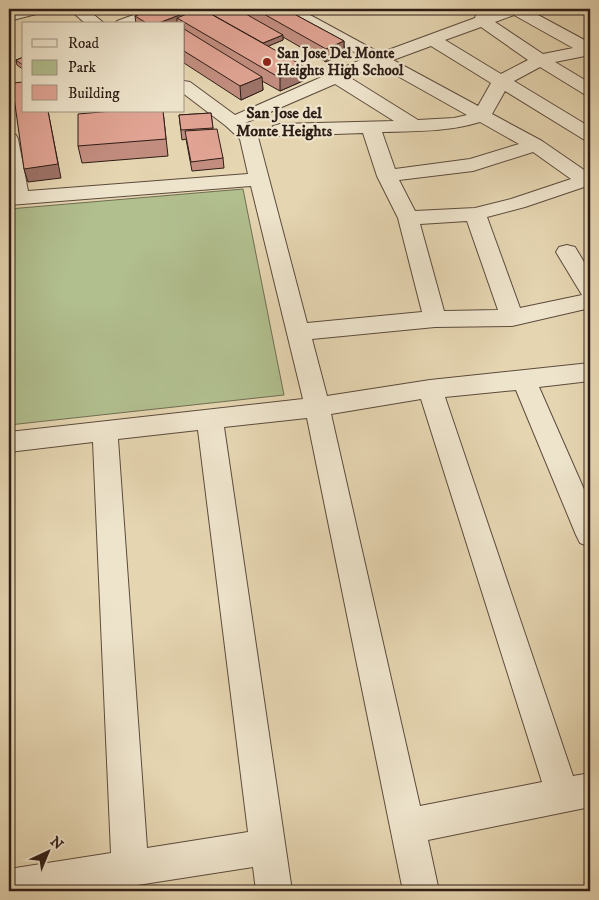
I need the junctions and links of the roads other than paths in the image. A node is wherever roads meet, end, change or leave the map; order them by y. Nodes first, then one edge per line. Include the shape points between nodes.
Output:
1 (38, 9) edge
2 (77, 9) edge
3 (164, 9) edge
4 (288, 9) edge
5 (515, 9) edge
6 (484, 14) edge
7 (9, 16) edge
8 (94, 22) edge
9 (128, 22) edge
10 (431, 39) junction
11 (590, 49) edge
12 (381, 58) junction
13 (540, 60) junction
14 (336, 77) junction
15 (501, 81) junction
16 (185, 87) edge
17 (590, 90) edge
18 (307, 91) junction
19 (482, 116) junction
20 (234, 122) junction
21 (417, 127) junction
22 (371, 128) junction
23 (280, 130) junction
24 (590, 135) edge
25 (9, 139) edge
26 (535, 145) junction
27 (258, 169) junction
28 (387, 176) junction
29 (589, 181) edge
30 (14, 199) edge
31 (475, 214) junction
32 (408, 218) junction
33 (567, 252) dead end
34 (590, 290) edge
35 (590, 301) edge
36 (512, 318) junction
37 (434, 319) junction
38 (298, 332) junction
39 (590, 372) edge
40 (524, 380) junction
41 (430, 389) junction
42 (316, 407) junction
43 (210, 420) junction
44 (105, 432) junction
45 (9, 442) edge
46 (9, 453) edge
47 (590, 534) edge
48 (577, 793) edge
49 (408, 826) junction
50 (268, 847) junction
51 (130, 868) junction
52 (9, 887) edge
53 (274, 891) edge
54 (421, 891) edge

1 - 7 street
2 - 8 street
3 - 9 street
4 - 12 street
5 - 6 street
5 - 11 street
6 - 10 street
6 - 13 street
10 - 12 street
10 - 15 street
11 - 13 street
12 - 14 street
12 - 19 street
13 - 15 street
13 - 17 street
14 - 18 street
14 - 21 street
15 - 19 street
15 - 24 street
16 - 20 street
18 - 20 street
18 - 23 street
19 - 21 street via 456,124
19 - 26 street
20 - 27 street via 249,137
21 - 22 street
22 - 23 street
22 - 28 street
23 - 27 street
25 - 30 street
26 - 28 street via 473,165
26 - 29 street
27 - 30 street
27 - 38 street
28 - 32 street
29 - 31 street
31 - 32 street
31 - 36 street
32 - 37 street
33 - 34 street
35 - 36 street
36 - 37 street
37 - 38 street
38 - 42 street
39 - 40 street
40 - 41 street
40 - 47 street
41 - 42 street
41 - 48 street
42 - 43 street
42 - 49 street
43 - 44 street
43 - 50 street
44 - 45 street
44 - 51 street
45 - 46 street
48 - 49 street
49 - 54 street
50 - 51 street
50 - 53 street
51 - 52 street

